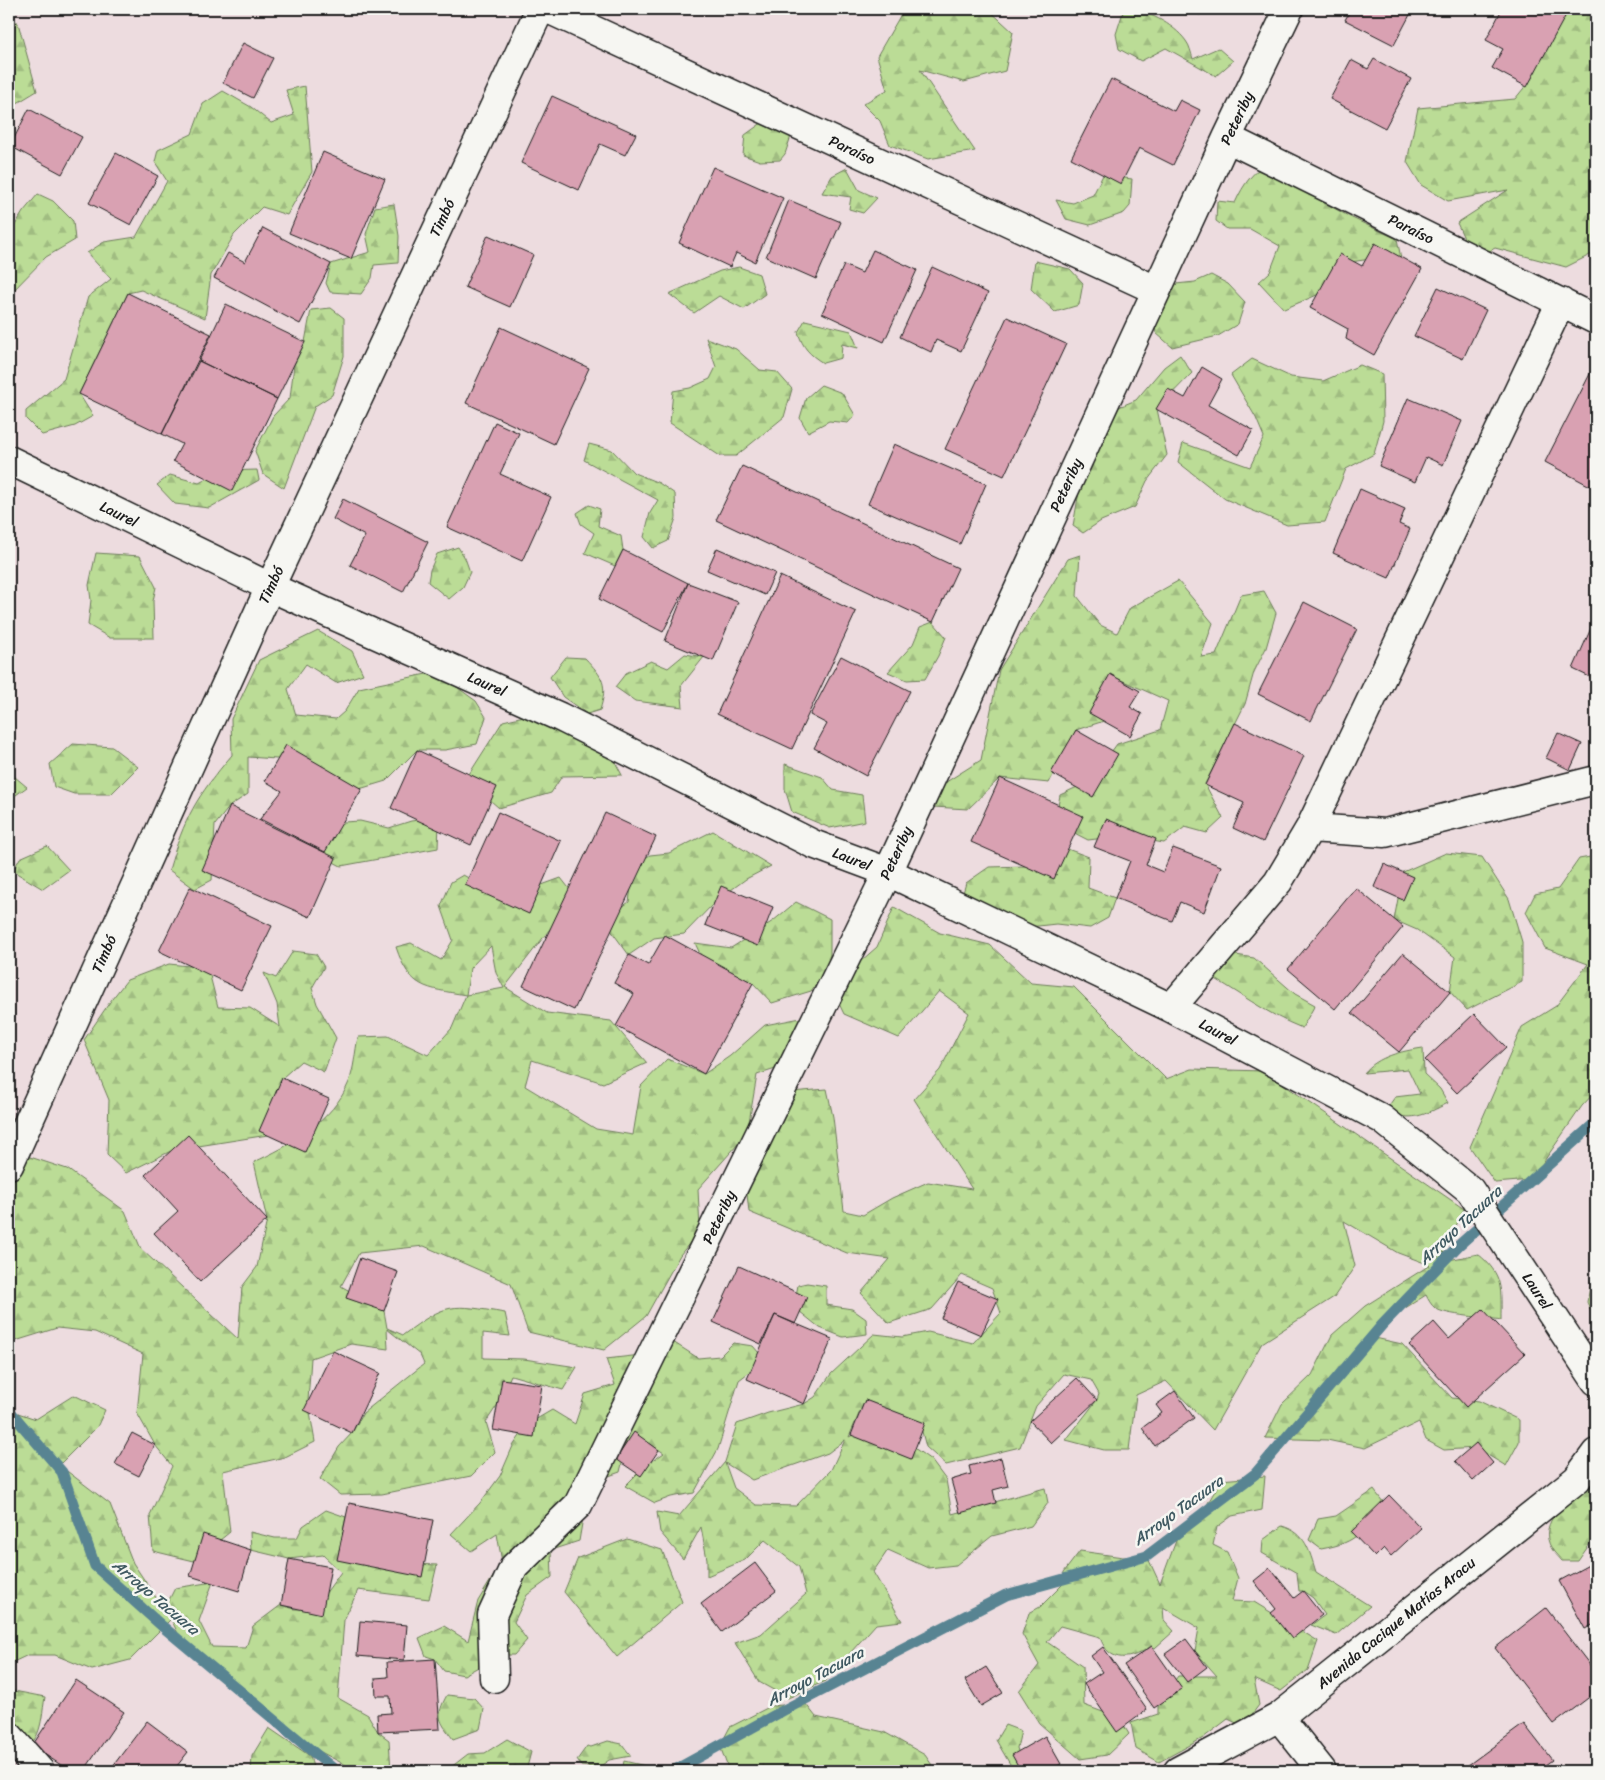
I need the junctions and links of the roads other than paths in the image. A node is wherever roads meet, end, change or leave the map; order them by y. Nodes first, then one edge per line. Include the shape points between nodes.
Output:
1 (540, 9) edge
2 (548, 9) edge
3 (1289, 9) edge
4 (1227, 138) junction
5 (1156, 290) junction
6 (1561, 302) junction
7 (1596, 320) edge
8 (9, 460) edge
9 (270, 587) junction
10 (1596, 780) edge
11 (1310, 828) junction
12 (888, 872) junction
13 (1171, 1008) junction
14 (9, 1165) edge
15 (1596, 1381) edge
16 (1596, 1453) edge
17 (494, 1678) dead end
18 (1278, 1717) junction
19 (9, 1736) edge
20 (40, 1771) edge
21 (1178, 1771) edge
22 (1322, 1771) edge

1 - 9 street, Timbó
2 - 5 street, Paraíso
3 - 4 street, Peteriby
4 - 5 street, Peteriby
4 - 6 street, Paraíso
5 - 12 street, Peteriby
6 - 7 street, Paraíso
6 - 11 street
8 - 9 street, Laurel
9 - 12 street, Laurel via 560,717 813,844
9 - 14 street, Timbó
10 - 11 street via 1385,832
11 - 13 street via 1278,882
12 - 13 street, Laurel
12 - 17 street, Peteriby via 578,1506 514,1567 492,1615
13 - 15 street, Laurel via 1382,1119 1470,1190
16 - 18 street, Avenida Cacique Matías Aracu via 1577,1479
18 - 21 street, Avenida Cacique Matías Aracu
18 - 22 street
19 - 20 street

